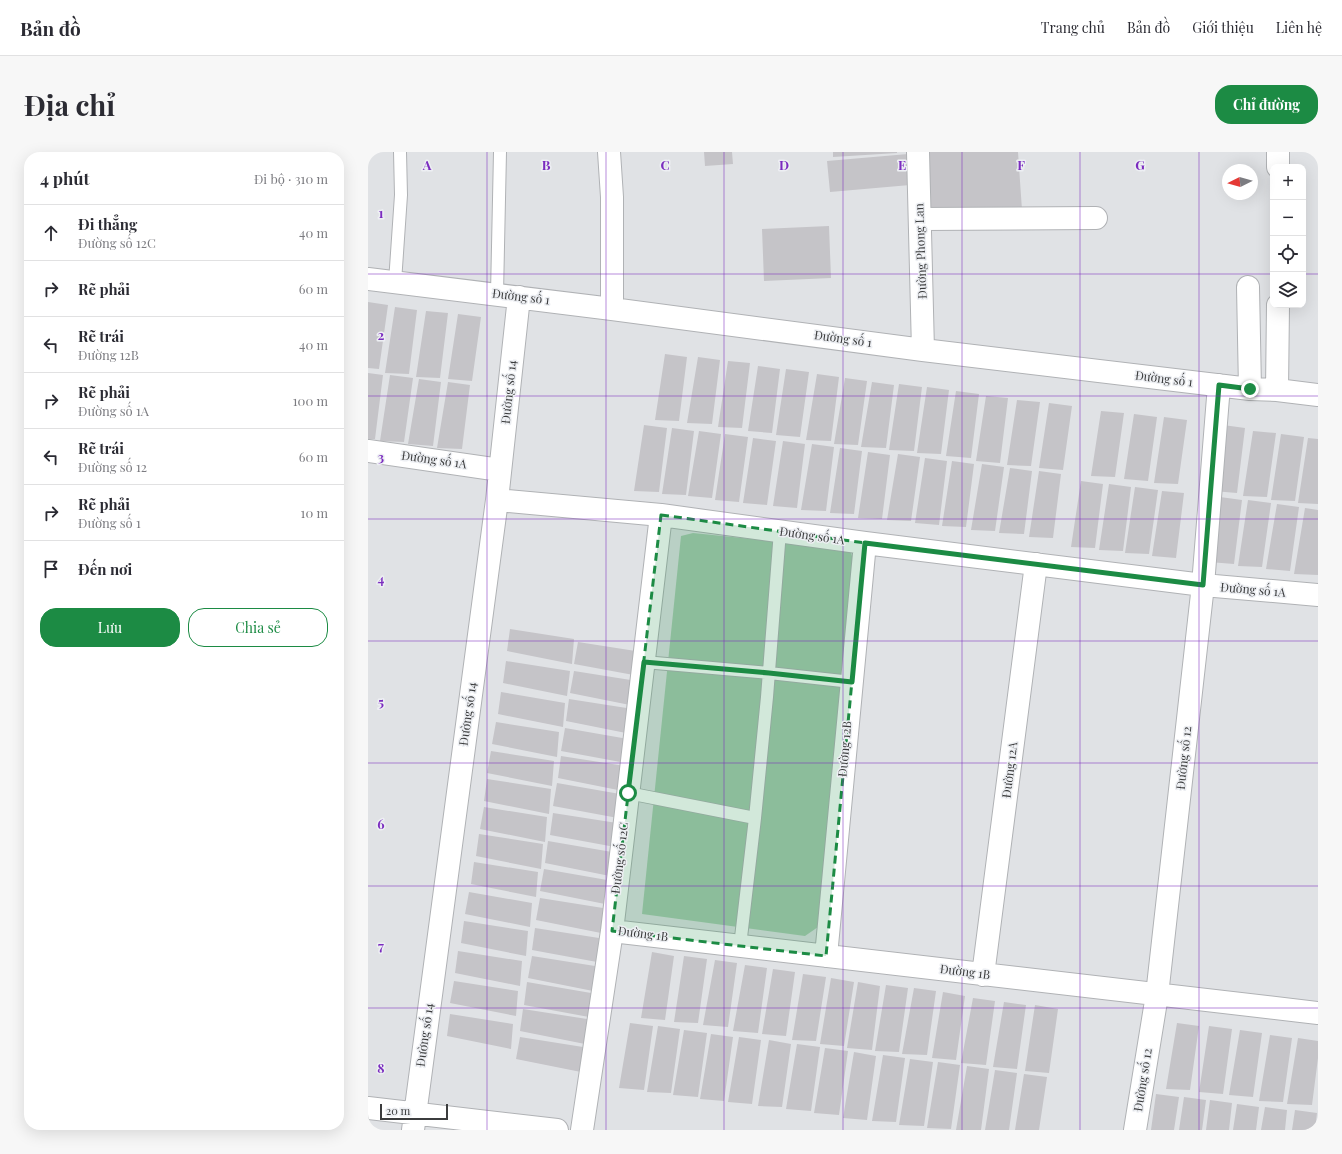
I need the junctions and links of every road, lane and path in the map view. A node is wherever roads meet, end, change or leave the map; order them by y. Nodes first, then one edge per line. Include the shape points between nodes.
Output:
1 (400, 152) edge
2 (500, 152) edge
3 (609, 152) edge
4 (918, 152) edge
5 (1278, 152) edge
6 (1278, 164) edge
7 (1096, 218) dead end
8 (920, 219) junction
9 (368, 279) edge
10 (395, 282) junction
11 (1248, 287) dead end
12 (497, 294) junction
13 (519, 297) junction
14 (1278, 308) edge
15 (612, 309) junction
16 (923, 350) junction
17 (1219, 385) junction
18 (1250, 389) junction
19 (1277, 390) junction
20 (1318, 395) edge
21 (368, 451) edge
22 (500, 470) junction
23 (497, 500) junction
24 (661, 514) junction
25 (780, 531) junction
26 (865, 543) junction
27 (1036, 564) junction
28 (1203, 585) junction
29 (1318, 595) edge
30 (644, 662) junction
31 (769, 673) junction
32 (852, 682) junction
33 (628, 793) junction
34 (755, 818) junction
35 (612, 931) junction
36 (740, 946) junction
37 (826, 956) junction
38 (983, 975) junction
39 (1157, 995) junction
40 (1318, 1013) edge
41 (368, 1108) edge
42 (413, 1122) edge
43 (557, 1130) edge
44 (582, 1130) edge
45 (1135, 1130) edge

1 - 10 lane via 401,194
2 - 12 lane
3 - 15 street via 612,197
4 - 8 street, Đường Phong Lan
5 - 6 street
7 - 8 street
8 - 16 street, Đường Phong Lan
9 - 10 street, Đường số 1
10 - 12 street, Đường số 1
11 - 18 street
12 - 13 street, Đường số 1
13 - 15 street, Đường số 1
13 - 22 street, Đường số 14
14 - 19 street
15 - 16 street, Đường số 1
16 - 17 street, Đường số 1
17 - 18 street, Đường số 1
17 - 28 street, Đường số 12
18 - 19 street, Đường số 1
19 - 20 street, Đường số 1
21 - 22 street, Đường số 1A
22 - 23 street, Đường số 14
23 - 24 street, Đường số 1A
23 - 42 street, Đường số 14
24 - 25 street, Đường số 1A
24 - 30 street, Đường số 12C
25 - 26 street, Đường số 1A
25 - 31 lane
26 - 27 street, Đường số 1A
26 - 32 street, Đường 12B
27 - 28 street, Đường số 1A
27 - 38 street, Đường 12A
28 - 29 street, Đường số 1A
28 - 39 street, Đường số 12
30 - 31 lane
30 - 33 street, Đường số 12C
31 - 32 lane
31 - 34 lane
32 - 37 street, Đường 12B
33 - 34 lane
33 - 35 street, Đường số 12C
34 - 36 lane
35 - 36 street, Đường 1B
35 - 44 street, Đường số 12C
36 - 37 street, Đường 1B
37 - 38 street, Đường 1B
38 - 39 street, Đường 1B
39 - 40 street, Đường 1B
39 - 45 street, Đường số 12
41 - 42 street
42 - 43 street

